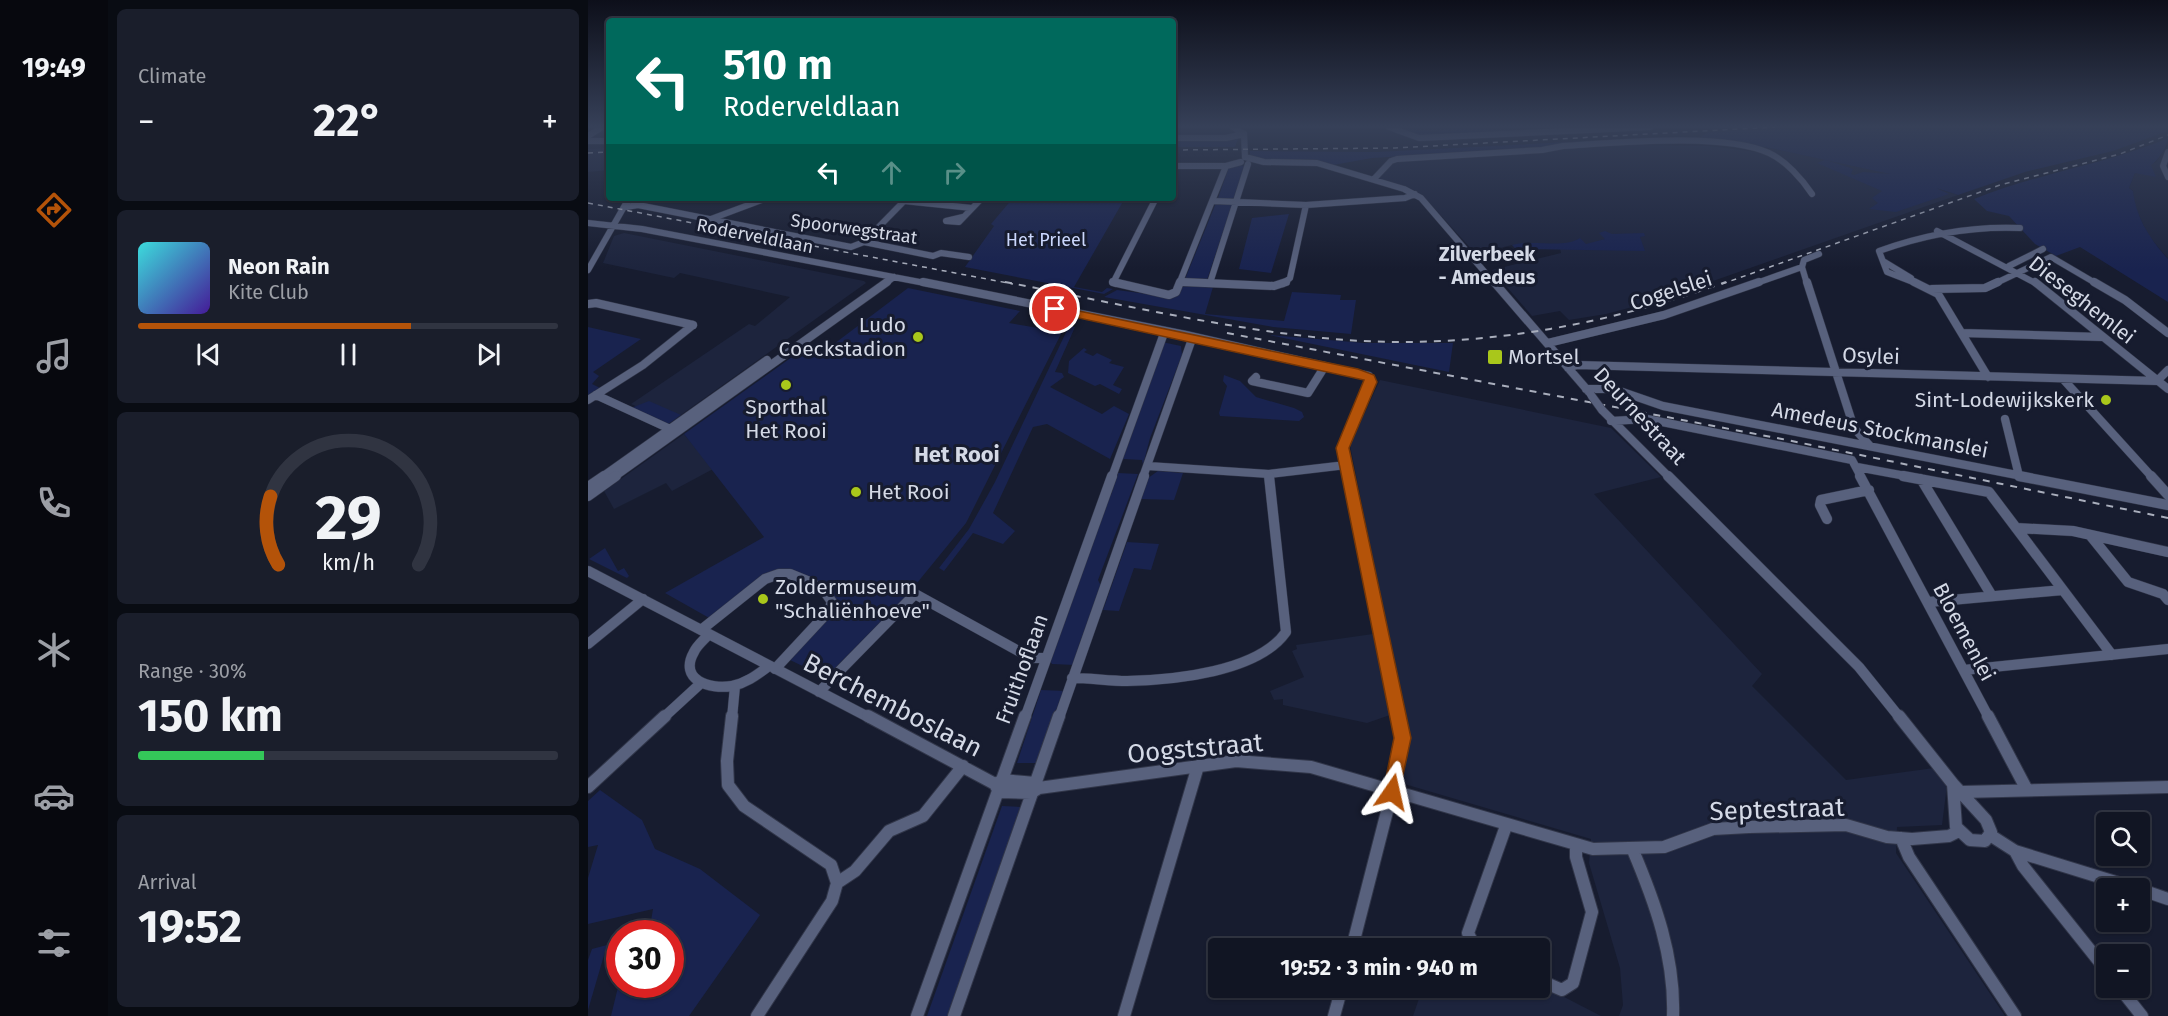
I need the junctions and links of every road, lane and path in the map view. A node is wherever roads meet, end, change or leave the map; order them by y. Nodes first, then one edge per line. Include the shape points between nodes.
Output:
1 (1223, 174) edge
2 (1243, 174) edge
3 (1355, 174) edge
4 (1379, 174) edge
5 (1794, 174) edge
6 (1374, 180) junction
7 (1415, 194) junction
8 (1812, 194) dead end
9 (628, 201) edge
10 (759, 201) edge
11 (905, 201) edge
12 (914, 201) edge
13 (978, 201) edge
14 (1154, 201) edge
15 (1214, 201) junction
16 (1236, 202) junction
17 (1306, 205) junction
18 (627, 206) junction
19 (972, 208) junction
20 (963, 217) dead end
21 (588, 218) edge
22 (711, 219) junction
23 (616, 221) junction
24 (588, 223) edge
25 (1988, 226) dead end
26 (1937, 231) junction
27 (864, 242) junction
28 (601, 248) junction
29 (2043, 249) dead end
30 (588, 251) edge
31 (1819, 254) dead end
32 (969, 256) dead end
33 (2009, 266) junction
34 (1803, 267) junction
35 (588, 270) edge
36 (2020, 272) junction
37 (588, 277) edge
38 (887, 279) junction
39 (1180, 282) junction
40 (1210, 283) junction
41 (1932, 289) junction
42 (588, 304) edge
43 (1172, 333) junction
44 (1962, 333) junction
45 (2168, 333) edge
46 (1163, 336) junction
47 (2102, 337) junction
48 (1192, 340) junction
49 (1548, 343) junction
50 (1325, 366) junction
51 (1568, 368) junction
52 (2168, 370) edge
53 (1837, 373) junction
54 (1256, 377) dead end
55 (1988, 377) junction
56 (2063, 379) junction
57 (2157, 381) junction
58 (734, 388) junction
59 (2168, 389) edge
60 (1589, 392) junction
61 (592, 398) edge
62 (2005, 419) dead end
63 (1611, 421) junction
64 (1854, 428) junction
65 (670, 429) junction
66 (1849, 442) junction
67 (1869, 446) junction
68 (1346, 465) junction
69 (1144, 466) junction
70 (1857, 467) junction
71 (614, 473) junction
72 (1269, 474) junction
73 (2019, 476) junction
74 (1921, 479) junction
75 (588, 487) edge
76 (1869, 490) junction
77 (2168, 495) edge
78 (588, 496) edge
79 (2168, 505) edge
80 (1827, 519) dead end
81 (2016, 528) junction
82 (2090, 535) junction
83 (2168, 552) edge
84 (588, 571) edge
85 (2062, 590) junction
86 (1992, 596) junction
87 (643, 600) junction
88 (2168, 600) edge
89 (1929, 602) junction
90 (705, 632) junction
91 (588, 644) edge
92 (2168, 648) edge
93 (2112, 655) junction
94 (1046, 658) junction
95 (772, 668) junction
96 (1964, 670) junction
97 (1072, 678) junction
98 (700, 684) junction
99 (735, 686) junction
100 (819, 692) junction
101 (963, 766) junction
102 (1198, 766) junction
103 (999, 785) junction
104 (2168, 786) edge
105 (588, 787) edge
106 (1957, 787) junction
107 (1035, 788) junction
108 (2027, 790) junction
109 (1392, 792) junction
110 (1956, 812) junction
111 (1976, 812) junction
112 (1506, 826) junction
113 (1959, 831) junction
114 (1990, 835) junction
115 (1901, 838) junction
116 (1576, 845) junction
117 (1632, 848) junction
118 (2015, 851) junction
119 (2102, 878) edge
120 (837, 883) junction
121 (2150, 893) edge
122 (2168, 899) edge
123 (1355, 938) edge
124 (1470, 938) edge
125 (2096, 958) edge
126 (1550, 985) edge
127 (1339, 998) edge
128 (2128, 998) edge
129 (757, 1016) edge
130 (917, 1016) edge
131 (954, 1016) edge
132 (1124, 1016) edge
133 (1334, 1016) edge
134 (1673, 1016) edge
135 (2015, 1016) edge
136 (2142, 1016) edge

1 - 15 street
2 - 16 street
3 - 6 street, Deurnestraat
4 - 6 street
5 - 8 street
6 - 7 street, Deurnestraat
7 - 17 street
7 - 49 street, Deurnestraat
9 - 18 street
10 - 22 street
11 - 27 street
12 - 19 street
13 - 19 street
14 - 39 street via 1113,284 1166,295 1174,294
15 - 16 street
15 - 39 street
16 - 17 street
16 - 40 street
17 - 40 street via 1290,278 1285,283
18 - 22 street, Spoorwegstraat
18 - 23 street
19 - 20 street
21 - 23 street
22 - 27 street, Spoorwegstraat via 851,247
23 - 24 street
23 - 28 street
23 - 38 street, Roderveldlaan
25 - 26 street
26 - 33 street, Dieseghemlei
26 - 41 street via 1879,251 1887,272
27 - 32 street, Spoorwegstraat via 933,256
28 - 30 street
28 - 35 street
28 - 37 street
29 - 33 street
31 - 34 street via 1804,260
33 - 36 street, Dieseghemlei
34 - 49 street, Cogelslei via 1664,315
34 - 53 street
36 - 41 street via 1985,288
36 - 45 street via 2051,257 2124,300
36 - 47 street, Dieseghemlei
38 - 43 street, Roderveldlaan
38 - 46 street, Roderveldlaan
38 - 58 street
39 - 40 street
41 - 44 street
42 - 61 street via 693,325
43 - 46 street
43 - 48 street, Roderveldlaan
44 - 47 street
44 - 55 street
46 - 48 street, Roderveldlaan
46 - 94 street, Fruithoflaan
47 - 57 street, Dieseghemlei
48 - 50 street, Roderveldlaan
48 - 69 street
49 - 51 street, Deurnestraat
50 - 54 street via 1308,393 1252,381
50 - 68 street, Roderveldlaan via 1366,375 1371,382 1342,444
51 - 53 street, Osylei via 1576,365
51 - 60 street, Deurnestraat
52 - 57 street
53 - 55 street, Osylei
53 - 64 street
55 - 56 street, Osylei
56 - 57 street, Osylei
56 - 77 street
57 - 59 street, Dieseghemlei
58 - 65 street
58 - 71 street
60 - 63 street, Deurnestraat, bridge
60 - 66 street, Amedeus Stockmanslei via 1614,389 1663,406
61 - 65 street
62 - 73 street
63 - 70 street via 1654,420 1848,459
63 - 106 street, Deurnestraat via 1859,667
64 - 66 street
64 - 67 street
65 - 71 street
66 - 67 street, Amedeus Stockmanslei
67 - 73 street, Amedeus Stockmanslei
68 - 72 street
68 - 109 street via 1402,738
69 - 72 street
69 - 97 street
70 - 74 street
70 - 76 street, Bloemenlei
71 - 75 street
71 - 78 street
72 - 97 street via 1286,632 1281,642 1270,651 1210,671 1131,681
73 - 79 street, Amedeus Stockmanslei
74 - 81 street via 1989,492
74 - 86 street
76 - 80 street via 1821,500
76 - 89 street, Bloemenlei
81 - 82 street via 2039,527
81 - 85 street
82 - 83 street
82 - 88 street via 2128,582 2163,594
84 - 87 street, Berchemboslaan
85 - 86 street
85 - 93 street
86 - 89 street
87 - 90 street, Berchemboslaan
87 - 91 street
89 - 96 street, Bloemenlei
90 - 95 street, Berchemboslaan
90 - 95 street via 775,574 787,574 825,591 831,599 828,612
90 - 98 street via 690,658 692,675
92 - 93 street
93 - 96 street
94 - 100 street via 1031,658 915,594
94 - 103 street, Fruithoflaan
95 - 99 street
95 - 100 street, Berchemboslaan
96 - 108 street, Bloemenlei
97 - 107 street
98 - 99 street via 718,689
98 - 105 street
99 - 120 street via 728,785 744,806 831,865
100 - 101 street, Berchemboslaan
101 - 103 street, Berchemboslaan
101 - 120 street via 922,816 889,831 855,871
102 - 107 street, Oogststraat
102 - 109 street, Oogststraat via 1274,762 1311,767
102 - 132 street
103 - 107 street, Oogststraat
103 - 130 street, Fruithoflaan
104 - 108 street
106 - 108 street
106 - 110 street
106 - 111 street, Deurnestraat
107 - 131 street
109 - 112 street, Oogststraat
109 - 123 street
110 - 111 street via 1966,808
110 - 113 street via 1954,820
111 - 114 street, Deurnestraat via 1988,824
112 - 116 street, Oogststraat
112 - 124 street via 1467,933
113 - 114 street via 1977,842
113 - 115 street, Septestraat via 1943,837
114 - 118 street
115 - 117 street, Septestraat via 1846,825 1749,827 1713,830 1664,847
115 - 135 street via 1909,857
116 - 117 street, Oogststraat via 1593,849
116 - 126 street via 1592,912 1573,983 1562,990
117 - 134 street via 1664,937
118 - 119 street
118 - 125 street via 2023,867
120 - 129 street via 832,901
121 - 122 street
127 - 133 street
128 - 136 street

